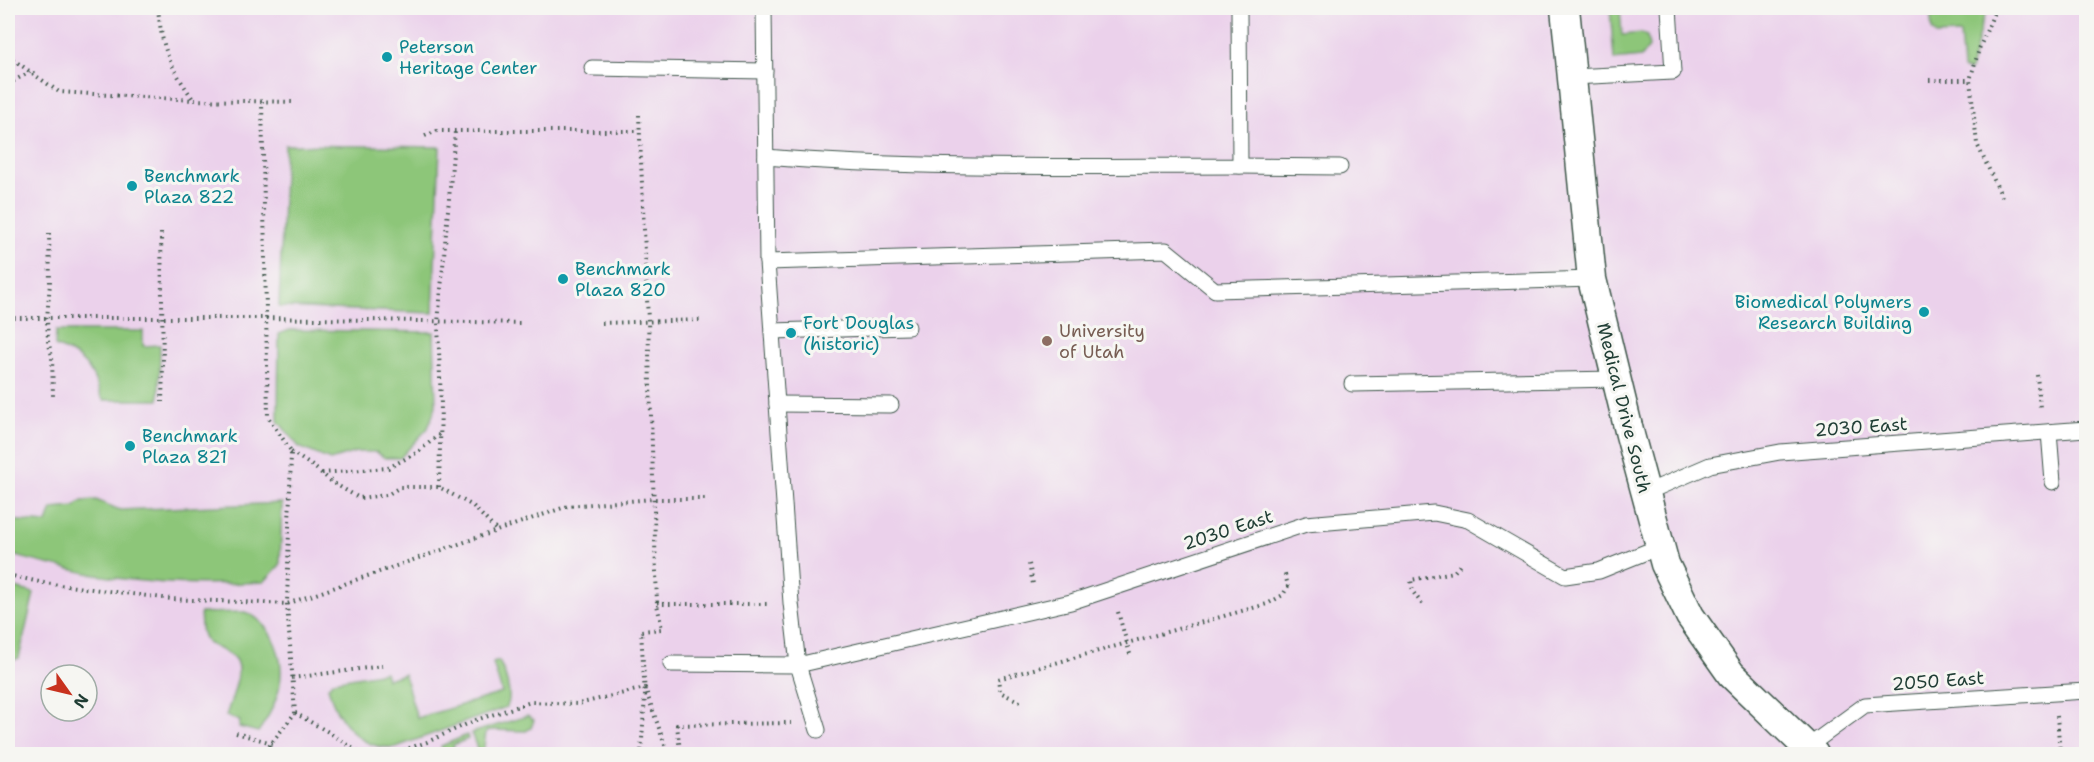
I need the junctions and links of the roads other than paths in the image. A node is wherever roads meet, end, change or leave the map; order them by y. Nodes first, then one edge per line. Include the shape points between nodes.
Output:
1 (764, 8) edge
2 (1239, 8) edge
3 (1565, 8) edge
4 (1669, 8) edge
5 (592, 68) dead end
6 (765, 71) junction
7 (1572, 77) junction
8 (766, 158) junction
9 (1240, 166) junction
10 (1340, 167) dead end
11 (767, 262) junction
12 (1592, 279) junction
13 (908, 327) dead end
14 (772, 331) junction
15 (1616, 380) junction
16 (1352, 384) dead end
17 (777, 404) junction
18 (891, 405) dead end
19 (2086, 429) edge
20 (2045, 433) junction
21 (2054, 482) dead end
22 (1645, 493) junction
23 (1661, 546) junction
24 (671, 664) dead end
25 (798, 665) junction
26 (2086, 691) edge
27 (818, 730) dead end
28 (1810, 751) edge

1 - 6 lane
2 - 9 lane
3 - 7 street, Medical Drive South
4 - 7 lane via 1673,72
5 - 6 lane
6 - 8 lane
7 - 12 street, Medical Drive South
8 - 9 lane via 969,166
8 - 11 lane
9 - 10 lane
11 - 12 lane via 1166,250 1215,290
11 - 14 lane
12 - 15 street, Medical Drive South
13 - 14 lane
14 - 17 lane
15 - 16 lane
15 - 22 street, Medical Drive South
17 - 18 lane
17 - 25 lane
19 - 20 lane, 2030 East
20 - 21 lane
20 - 22 lane, 2030 East via 1780,452 1710,465
22 - 23 street, Medical Drive South
23 - 25 lane, 2030 East via 1599,571 1564,576 1468,520 1434,513 1306,524 1071,602
23 - 28 street, Medical Drive South via 1665,564 1690,616 1731,674
24 - 25 lane, 2030 East
25 - 27 lane
26 - 28 lane, 2050 East via 1865,705

